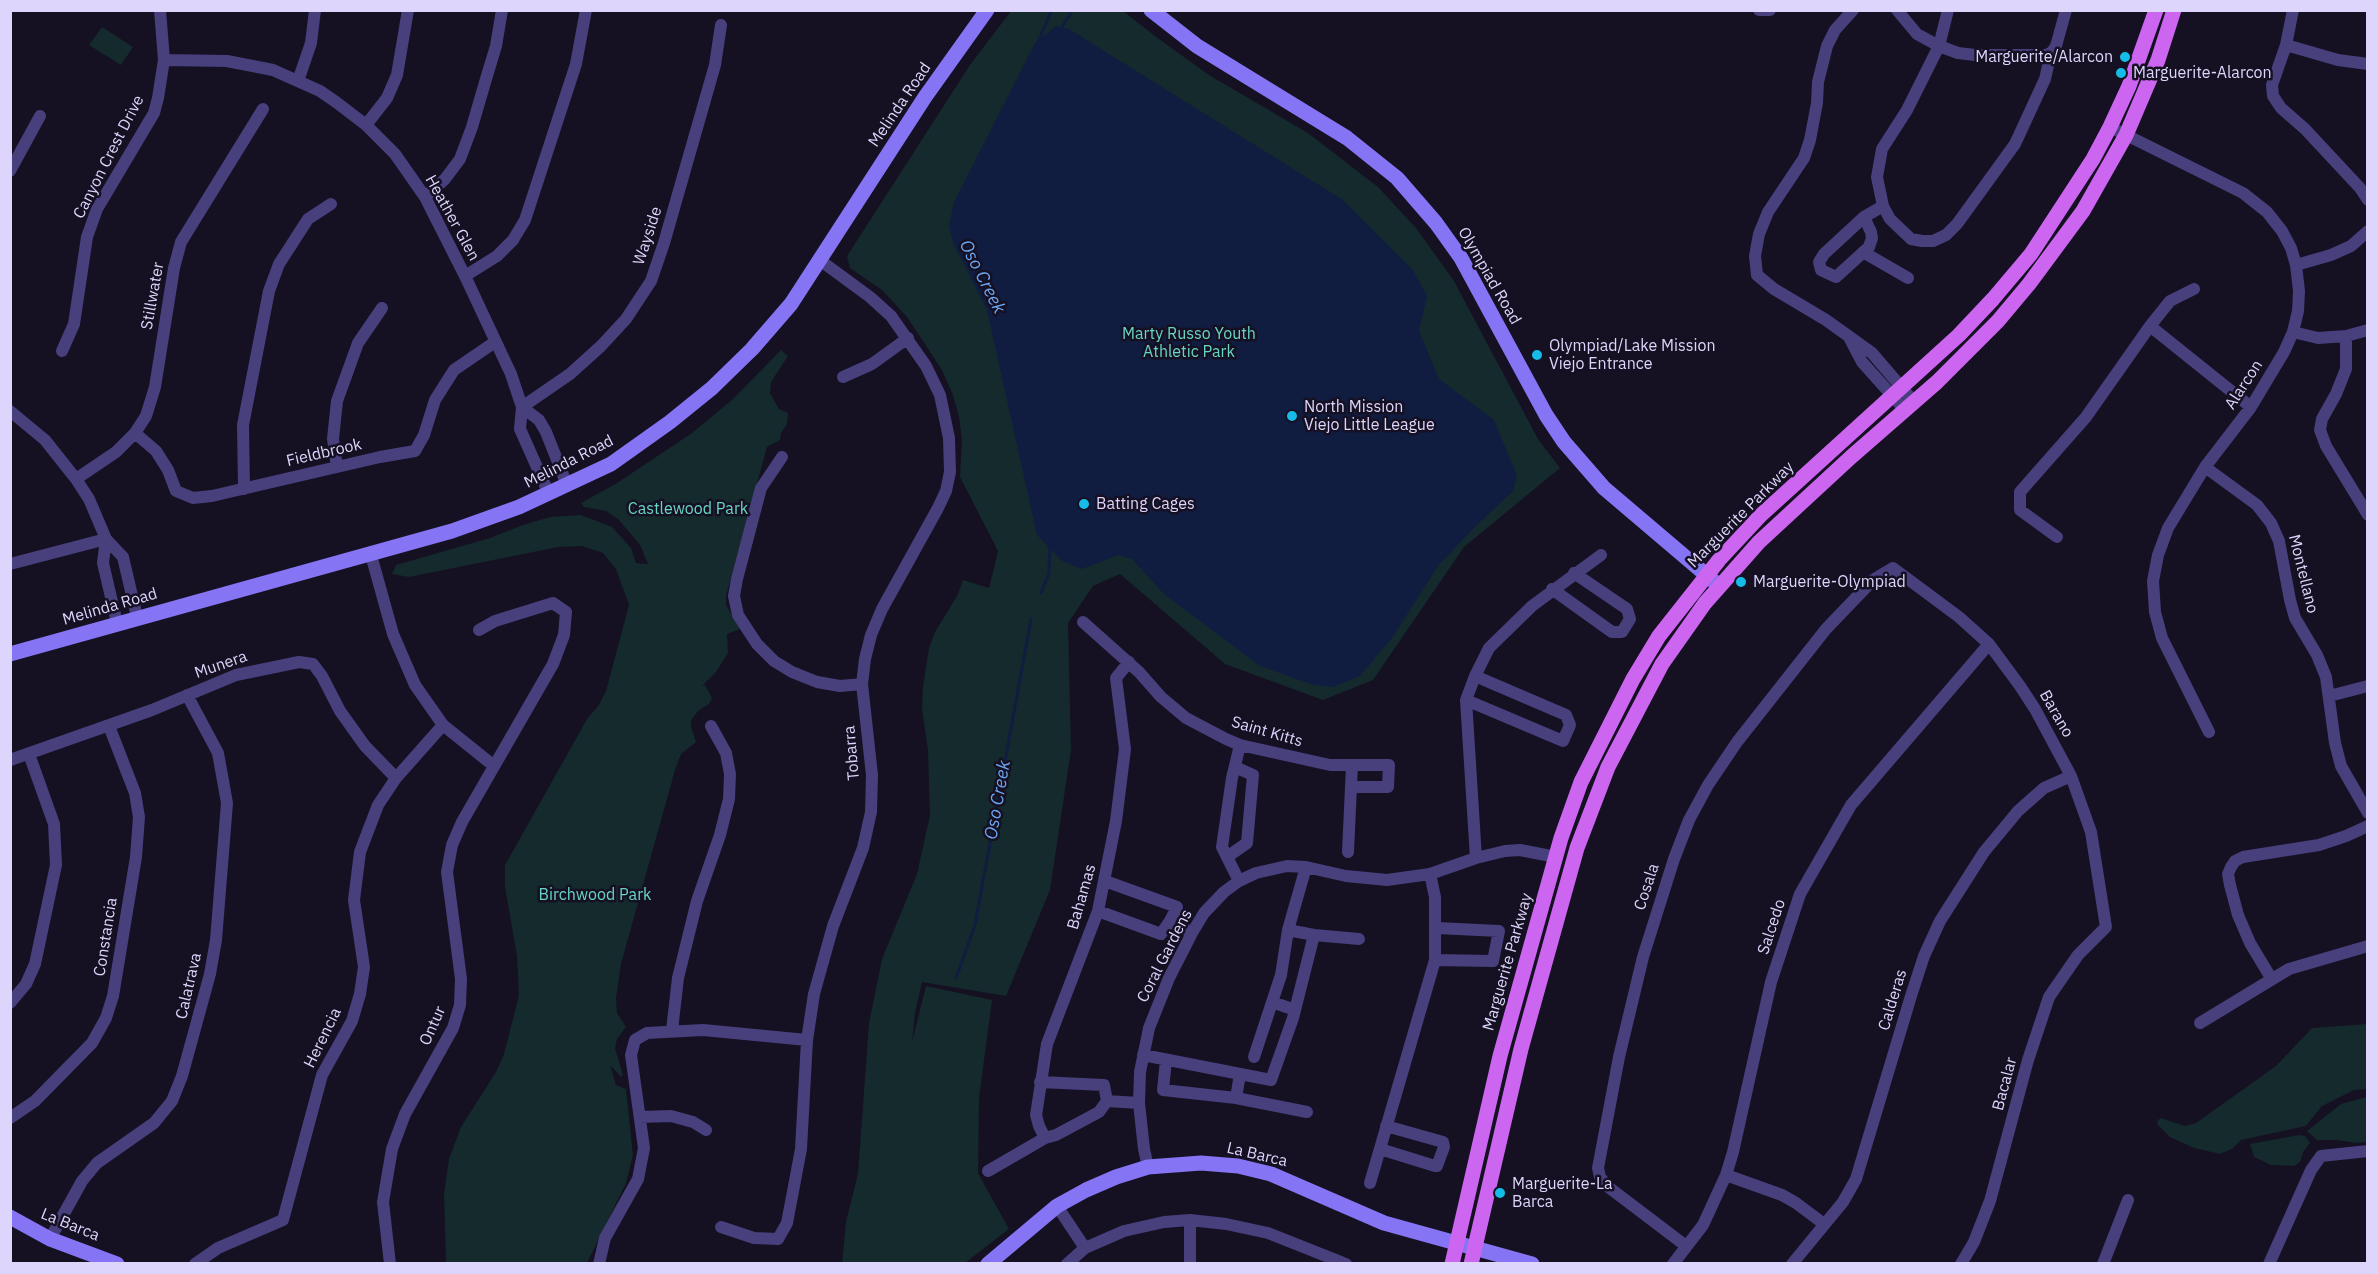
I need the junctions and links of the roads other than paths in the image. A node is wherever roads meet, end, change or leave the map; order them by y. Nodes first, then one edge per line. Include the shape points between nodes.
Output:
1 (160, 10) edge
2 (315, 10) edge
3 (408, 10) edge
4 (502, 10) edge
5 (586, 10) edge
6 (987, 10) edge
7 (1151, 10) edge
8 (1759, 10) edge
9 (1770, 10) edge
10 (1853, 10) edge
11 (1897, 10) edge
12 (1948, 10) edge
13 (2066, 10) edge
14 (2156, 10) edge
15 (2174, 10) edge
16 (2293, 10) edge
17 (721, 25) dead end
18 (2286, 45) junction
19 (1939, 46) junction
20 (2046, 55) junction
21 (164, 60) junction
22 (2367, 64) edge
23 (298, 81) junction
24 (263, 109) dead end
25 (40, 116) dead end
26 (366, 125) junction
27 (2110, 128) junction
28 (2126, 135) junction
29 (10, 171) edge
30 (425, 197) junction
31 (2367, 200) edge
32 (331, 204) dead end
33 (1883, 206) junction
34 (1864, 217) junction
35 (2367, 231) edge
36 (1863, 252) junction
37 (821, 261) junction
38 (2295, 265) junction
39 (465, 276) junction
40 (1908, 278) dead end
41 (2194, 289) dead end
42 (382, 308) dead end
43 (2150, 326) junction
44 (2367, 330) edge
45 (2293, 332) junction
46 (1848, 335) junction
47 (2346, 336) junction
48 (908, 338) junction
49 (495, 342) junction
50 (62, 351) dead end
51 (1872, 353) junction
52 (1862, 362) junction
53 (843, 377) dead end
54 (1897, 392) junction
55 (1909, 406) junction
56 (522, 407) junction
57 (2251, 407) junction
58 (10, 411) edge
59 (539, 425) junction
60 (135, 433) junction
61 (523, 436) junction
62 (782, 457) dead end
63 (337, 467) junction
64 (2205, 467) junction
65 (76, 479) junction
66 (567, 485) junction
67 (244, 489) junction
68 (549, 494) junction
69 (2367, 515) edge
70 (2057, 537) dead end
71 (106, 539) junction
72 (371, 555) junction
73 (1601, 555) dead end
74 (10, 564) edge
75 (125, 567) junction
76 (1893, 568) joint
77 (105, 572) junction
78 (1574, 573) junction
79 (1706, 575) junction
80 (1719, 586) junction
81 (1552, 589) junction
82 (137, 617) junction
83 (1083, 622) dead end
84 (117, 623) junction
85 (479, 630) dead end
86 (1989, 644) junction
87 (10, 654) edge
88 (1129, 662) junction
89 (1475, 676) junction
90 (862, 684) junction
91 (2367, 686) edge
92 (187, 695) junction
93 (2329, 696) junction
94 (1466, 700) junction
95 (443, 724) junction
96 (109, 726) junction
97 (711, 726) dead end
98 (2209, 732) dead end
99 (1240, 745) junction
100 (29, 754) junction
101 (10, 760) edge
102 (1352, 765) junction
103 (494, 766) junction
104 (1235, 767) junction
105 (2071, 776) junction
106 (396, 778) junction
107 (1352, 787) junction
108 (2367, 813) edge
109 (2367, 826) edge
110 (1348, 852) dead end
111 (1227, 857) junction
112 (1556, 857) junction
113 (1476, 858) junction
114 (1306, 867) junction
115 (1430, 874) junction
116 (1106, 880) junction
117 (1239, 881) junction
118 (1098, 911) junction
119 (1170, 921) junction
120 (2106, 927) joint
121 (1437, 928) junction
122 (1288, 930) junction
123 (1192, 933) junction
124 (1314, 935) junction
125 (1359, 939) dead end
126 (2367, 946) edge
127 (1435, 960) junction
128 (2271, 978) junction
129 (1272, 1002) junction
130 (10, 1003) edge
131 (1295, 1010) junction
132 (2200, 1023) dead end
133 (672, 1030) junction
134 (807, 1040) junction
135 (1143, 1055) junction
136 (1254, 1057) dead end
137 (1166, 1060) junction
138 (1239, 1074) junction
139 (1040, 1082) junction
140 (1236, 1098) junction
141 (1107, 1101) junction
142 (1139, 1103) junction
143 (1307, 1112) dead end
144 (640, 1117) junction
145 (10, 1118) edge
146 (1386, 1126) junction
147 (706, 1130) dead end
148 (1045, 1138) junction
149 (1380, 1149) junction
150 (2367, 1151) edge
151 (1149, 1167) junction
152 (988, 1171) dead end
153 (1726, 1175) junction
154 (1370, 1183) dead end
155 (2128, 1200) dead end
156 (1057, 1206) junction
157 (10, 1217) edge
158 (1190, 1220) junction
159 (1824, 1224) junction
160 (721, 1227) dead end
161 (50, 1239) junction
162 (1455, 1243) junction
163 (1686, 1246) junction
164 (1085, 1248) junction
165 (1473, 1256) edge
166 (112, 1262) edge
167 (195, 1263) edge
168 (390, 1263) edge
169 (599, 1263) edge
170 (988, 1263) edge
171 (1066, 1263) edge
172 (1190, 1263) edge
173 (1346, 1263) edge
174 (1452, 1263) edge
175 (1532, 1263) edge
176 (1673, 1263) edge
177 (1792, 1263) edge
178 (1961, 1263) edge
179 (2103, 1263) edge
180 (2269, 1263) edge

1 - 21 street, Canyon Crest Drive
2 - 23 street via 311,43
3 - 26 street via 397,75 387,98
4 - 30 street via 493,57 460,159
5 - 39 street via 576,64 525,220 497,256
6 - 37 main road, Melinda Road via 925,97
7 - 79 main road, Olympiad Road via 1207,52 1347,138 1396,178 1461,258 1564,442 1604,488
8 - 9 street
10 - 46 street via 1827,46 1804,158 1768,212 1755,256 1757,275
11 - 19 street via 1917,34
12 - 19 street
13 - 20 street via 2056,46
14 - 27 main road, Marguerite Parkway
15 - 28 main road, Marguerite Parkway
16 - 18 street
17 - 56 street, Wayside via 715,65 651,281 626,319 601,346 570,374
18 - 22 street
18 - 31 street via 2272,85 2273,96
19 - 20 street via 1975,55
19 - 33 street via 1882,149 1876,177
20 - 33 street via 2045,80 2015,144 1946,235 1933,241 1911,239 1890,219
21 - 23 street, Heather Glen via 251,64
21 - 50 street, Canyon Crest Drive via 154,113 97,209 87,237 74,324
23 - 26 street, Heather Glen
24 - 60 street, Stillwater via 181,242 155,387 146,416
25 - 29 street
26 - 30 street, Heather Glen via 395,154
27 - 28 street, Alarcon
27 - 54 main road, Marguerite Parkway via 2031,254 1959,335
28 - 38 street, Alarcon via 2243,193 2267,212 2282,231
28 - 55 main road, Marguerite Parkway via 2083,210 2029,284 1998,321
30 - 39 street, Heather Glen
32 - 67 street via 308,219 279,264 269,291 243,425
33 - 34 street
34 - 36 street via 1872,238
34 - 36 street via 1824,254 1819,262 1821,270 1836,277
35 - 38 street via 2351,246
36 - 40 street
37 - 48 street, Tobarra via 870,297
37 - 66 main road, Melinda Road via 776,322 712,388 611,464
38 - 45 street, Alarcon via 2299,291
39 - 49 street, Heather Glen
41 - 43 street via 2170,301
42 - 63 street via 358,343 337,401 333,439
43 - 57 street
43 - 70 street via 2086,417 2020,492 2020,510
44 - 47 street
45 - 47 street via 2318,338
45 - 57 street, Alarcon
46 - 51 street
46 - 52 street
47 - 69 street via 2346,369 2320,430
48 - 53 street via 872,364
48 - 90 street, Tobarra via 940,394 949,438 950,471 938,508 871,635
49 - 56 street, Heather Glen
49 - 63 street, Fieldbrook via 454,370 435,400 415,451
51 - 52 street
51 - 54 street
52 - 54 street
54 - 55 street
54 - 79 main road, Marguerite Parkway via 1761,515
55 - 80 main road, Marguerite Parkway via 1789,513
56 - 59 street
56 - 61 street, Heather Glen
57 - 64 street, Alarcon
58 - 65 street via 45,440
59 - 61 street
59 - 66 street via 556,454
60 - 65 street, Stillwater via 116,452
60 - 67 street, Fieldbrook via 156,451 176,491 193,498
61 - 68 street, Heather Glen
62 - 90 street via 761,488 737,579 734,597 738,615 757,644 792,672 840,686
63 - 67 street, Fieldbrook
64 - 93 street, Montellano via 2257,505 2271,523 2279,541 2295,618 2317,656
64 - 98 street, Alarcon via 2168,528 2153,581 2162,638
65 - 71 street
66 - 68 main road, Melinda Road
68 - 72 main road, Melinda Road via 452,531
71 - 74 street
71 - 75 street via 123,557
71 - 77 street
72 - 82 main road, Melinda Road
72 - 95 street via 406,665 415,685
73 - 78 street
75 - 77 street
75 - 82 street
76 - 86 street, Barano
76 - 163 street, Cosala via 1874,580 1826,629 1708,785 1674,859 1643,957 1598,1168 1607,1186
77 - 84 street
78 - 81 street
78 - 81 street via 1627,609 1630,619 1622,632 1612,632
79 - 80 main road, Olympiad Road
79 - 112 main road, Marguerite Parkway via 1659,636 1605,730 1581,782
80 - 165 main road, Marguerite Parkway via 1662,663 1641,701 1608,767 1577,848 1521,1049
81 - 89 street via 1489,648
82 - 84 main road, Melinda Road
83 - 88 street, Saint Kitts
84 - 87 main road, Melinda Road
85 - 103 street, Ontur via 553,603 566,612 564,634 553,664
86 - 105 street, Barano via 2020,686
86 - 153 street, Salcedo via 1851,805 1800,894 1771,982
88 - 99 street, Saint Kitts via 1186,718
88 - 116 street, Bahamas via 1116,678 1125,749
89 - 94 street
89 - 94 street via 1566,716 1570,725 1563,741
90 - 134 street, Tobarra via 872,775 871,812 864,848 822,963
91 - 93 street
92 - 96 street, Munera
92 - 106 street, Munera via 236,675 299,662 313,664 340,711
92 - 161 street, Calatrava via 218,753 227,803 210,974 182,1076 171,1101 154,1123 98,1163 82,1181
93 - 108 street, Montellano via 2341,766
94 - 113 street
95 - 103 street
95 - 106 street, Herencia
96 - 100 street, Munera
96 - 145 street, Constancia via 135,793 139,817 113,996 92,1043 35,1101
97 - 133 street via 726,753 729,799 678,978
99 - 102 street, Saint Kitts via 1330,765
99 - 104 street
100 - 101 street, Munera
100 - 130 street via 54,824 56,864 35,964 26,984
102 - 107 street
102 - 107 street, Saint Kitts via 1389,765 1388,787
103 - 168 street, Ontur via 452,845 447,872 461,979 460,1005 453,1028 405,1113 392,1149 383,1202
104 - 111 street via 1222,848
104 - 111 street via 1253,775 1247,843
105 - 120 street, Barano via 2091,832
105 - 159 street, Calderas via 2044,788 2018,811 1984,852 1940,921 1924,956 1856,1179
106 - 167 street, Herencia via 378,805 360,852 354,900 364,967 360,994 352,1021 322,1075 283,1220 218,1248
107 - 110 street
109 - 128 street via 2319,845 2235,861 2228,874 2238,915
111 - 117 street
112 - 113 street, Coral Gardens via 1520,850
112 - 162 main road, Marguerite Parkway via 1500,1056
113 - 115 street, Coral Gardens
114 - 115 street, Coral Gardens via 1371,879
114 - 117 street, Coral Gardens via 1287,866
114 - 122 street
115 - 121 street
116 - 118 street, Bahamas
116 - 119 street via 1177,908
117 - 123 street, Coral Gardens via 1204,913
118 - 119 street via 1161,934
118 - 139 street, Bahamas via 1047,1044
119 - 123 street
120 - 178 street, Bacalar via 2078,955 2049,997 1990,1202
121 - 127 street
121 - 127 street via 1499,931 1493,961
122 - 124 street
122 - 129 street
123 - 135 street, Coral Gardens via 1156,1008
124 - 125 street
124 - 131 street
126 - 128 street via 2309,961
127 - 146 street
128 - 132 street
129 - 131 street
129 - 136 street
131 - 138 street via 1271,1080
133 - 134 street
133 - 144 street via 647,1033 635,1040 631,1054
134 - 160 street, Tobarra via 802,1139 788,1223 778,1239 754,1238
135 - 137 street
135 - 142 street, Coral Gardens
137 - 138 street
137 - 140 street via 1163,1090
138 - 140 street
139 - 141 street via 1104,1085
139 - 148 street, Bahamas via 1036,1115
140 - 143 street
141 - 142 street
141 - 148 street via 1100,1112
142 - 151 street, Coral Gardens
144 - 147 street via 671,1116
144 - 169 street via 644,1148 638,1179 605,1238
146 - 149 street
146 - 149 street via 1443,1142 1444,1147 1435,1167
148 - 152 street
149 - 154 street
150 - 180 street via 2321,1155
151 - 156 main road, La Barca via 1116,1177
151 - 162 main road, La Barca via 1202,1163 1271,1174 1364,1215
153 - 159 street via 1782,1195
153 - 163 street, Salcedo via 1702,1225
155 - 179 street
156 - 164 street
156 - 170 main road, La Barca
157 - 161 main road, La Barca
158 - 164 street via 1124,1231
158 - 172 street
158 - 173 street via 1268,1233
159 - 177 street, Calderas
161 - 166 main road, La Barca
162 - 165 main road, La Barca
162 - 174 main road, Marguerite Parkway
163 - 176 street, Salcedo
164 - 171 street
165 - 175 main road, La Barca

